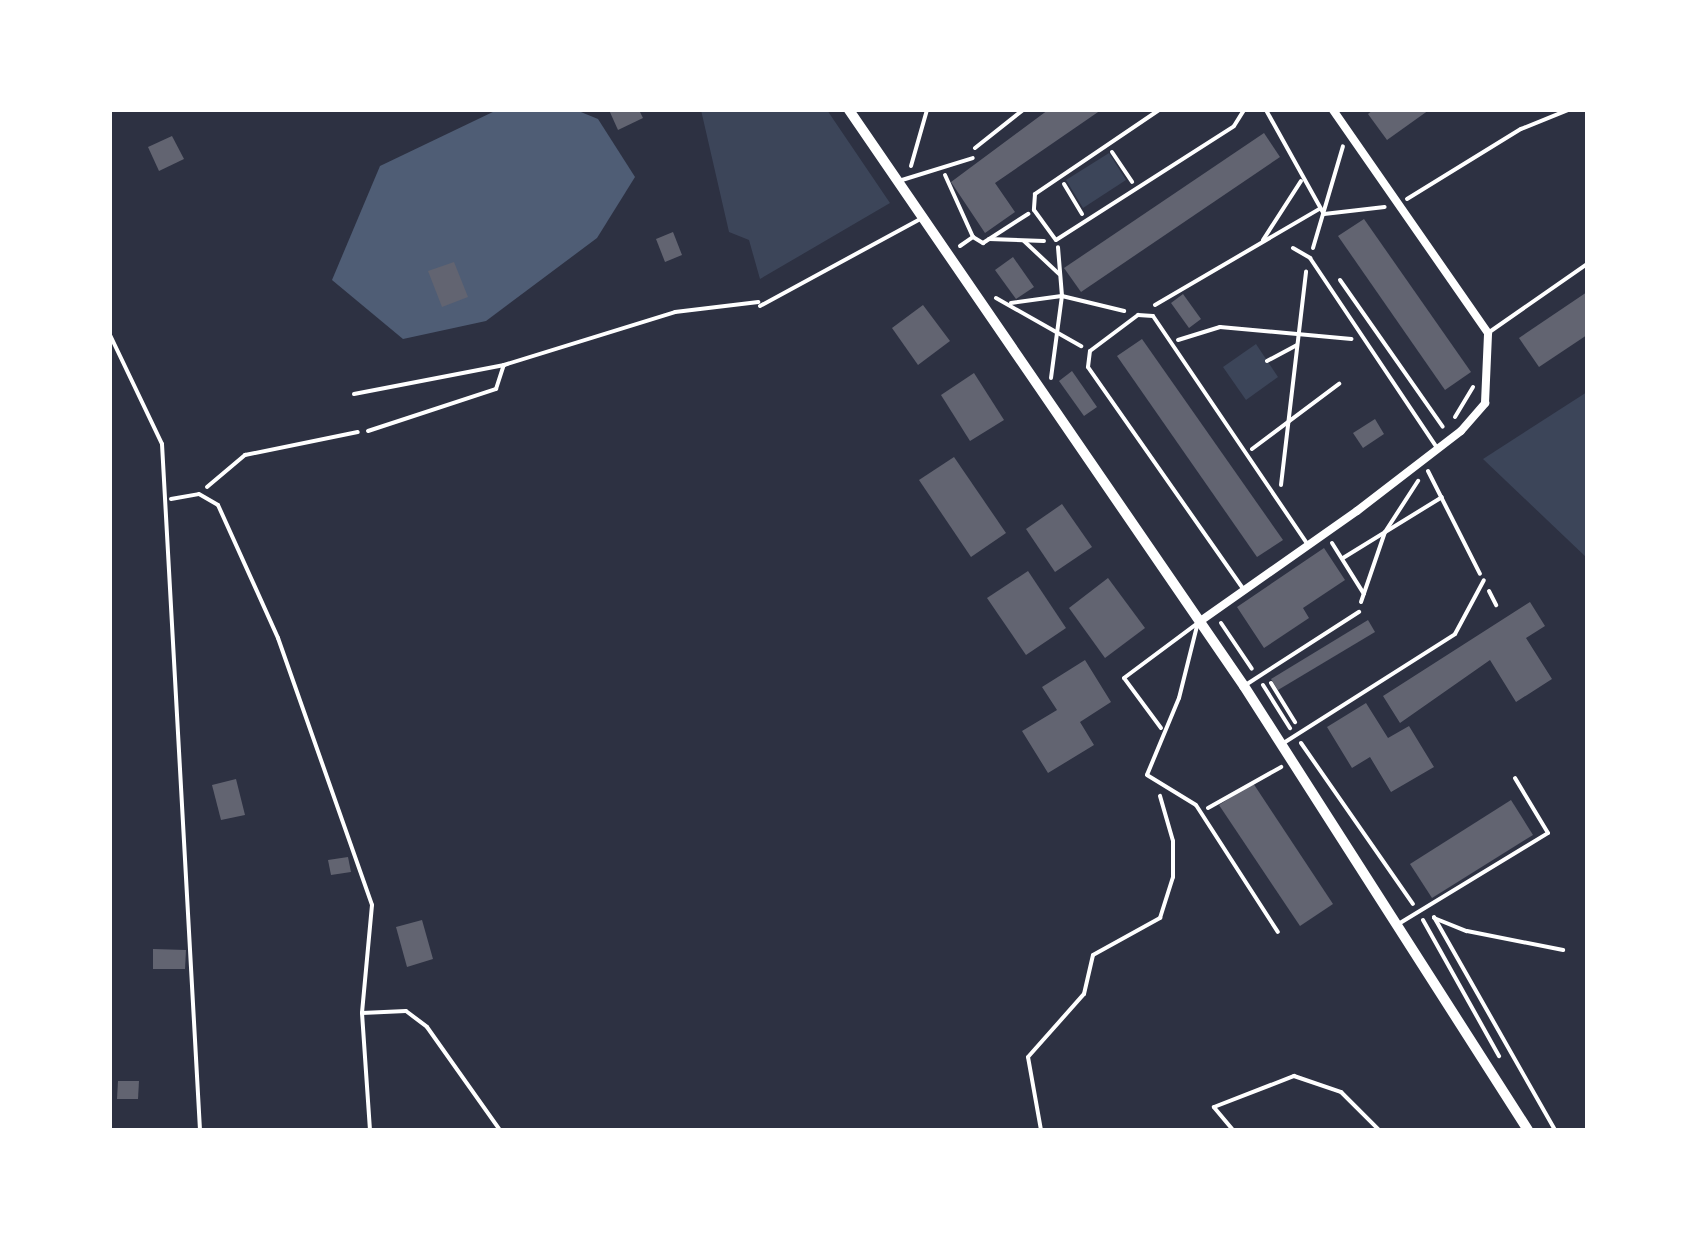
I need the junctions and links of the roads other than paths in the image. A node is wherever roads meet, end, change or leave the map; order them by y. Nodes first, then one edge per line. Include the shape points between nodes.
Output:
1 (849, 110) edge
2 (1159, 110) edge
3 (1244, 110) edge
4 (1333, 110) edge
5 (973, 158) road end
6 (903, 180) junction
7 (922, 218) junction
8 (1292, 248) dead end
9 (1587, 264) edge
10 (1488, 333) junction
11 (110, 335) edge
12 (504, 366) junction
13 (354, 394) dead end
14 (368, 431) road end
15 (1436, 446) junction
16 (168, 500) junction
17 (1308, 545) junction
18 (1484, 580) road end
19 (1244, 590) junction
20 (1359, 612) dead end
21 (1199, 622) junction
22 (1244, 686) junction
23 (1162, 729) junction
24 (1282, 744) junction
25 (1514, 778) dead end
26 (1400, 923) junction
27 (1278, 932) dead end
28 (362, 1012) junction
29 (200, 1130) edge
30 (370, 1130) edge
31 (500, 1130) edge
32 (1233, 1130) edge
33 (1380, 1130) edge
34 (1528, 1130) edge

1 - 6 street
2 - 3 lane via 1036,194 1034,210 1056,240 1234,126
4 - 10 street
5 - 6 lane
6 - 7 street
7 - 12 lane via 759,304 675,312
7 - 21 street
8 - 15 lane via 1310,258
9 - 10 lane
10 - 15 street via 1486,403
11 - 16 lane via 162,444
12 - 13 lane
12 - 14 lane via 496,388
15 - 17 street
16 - 28 lane via 199,494 218,505 278,638 372,904
16 - 29 lane
17 - 19 street
17 - 19 lane via 1153,316 1138,315 1090,351 1088,367
18 - 24 lane via 1455,634
19 - 21 street
20 - 22 lane
21 - 22 street
21 - 23 lane via 1179,698
21 - 23 lane via 1124,678
22 - 24 street
23 - 27 lane via 1148,774 1201,813
24 - 26 street
25 - 26 lane via 1548,833
26 - 34 street
28 - 30 lane
28 - 31 lane via 406,1011 427,1027
32 - 33 lane via 1214,1107 1294,1076 1341,1092

